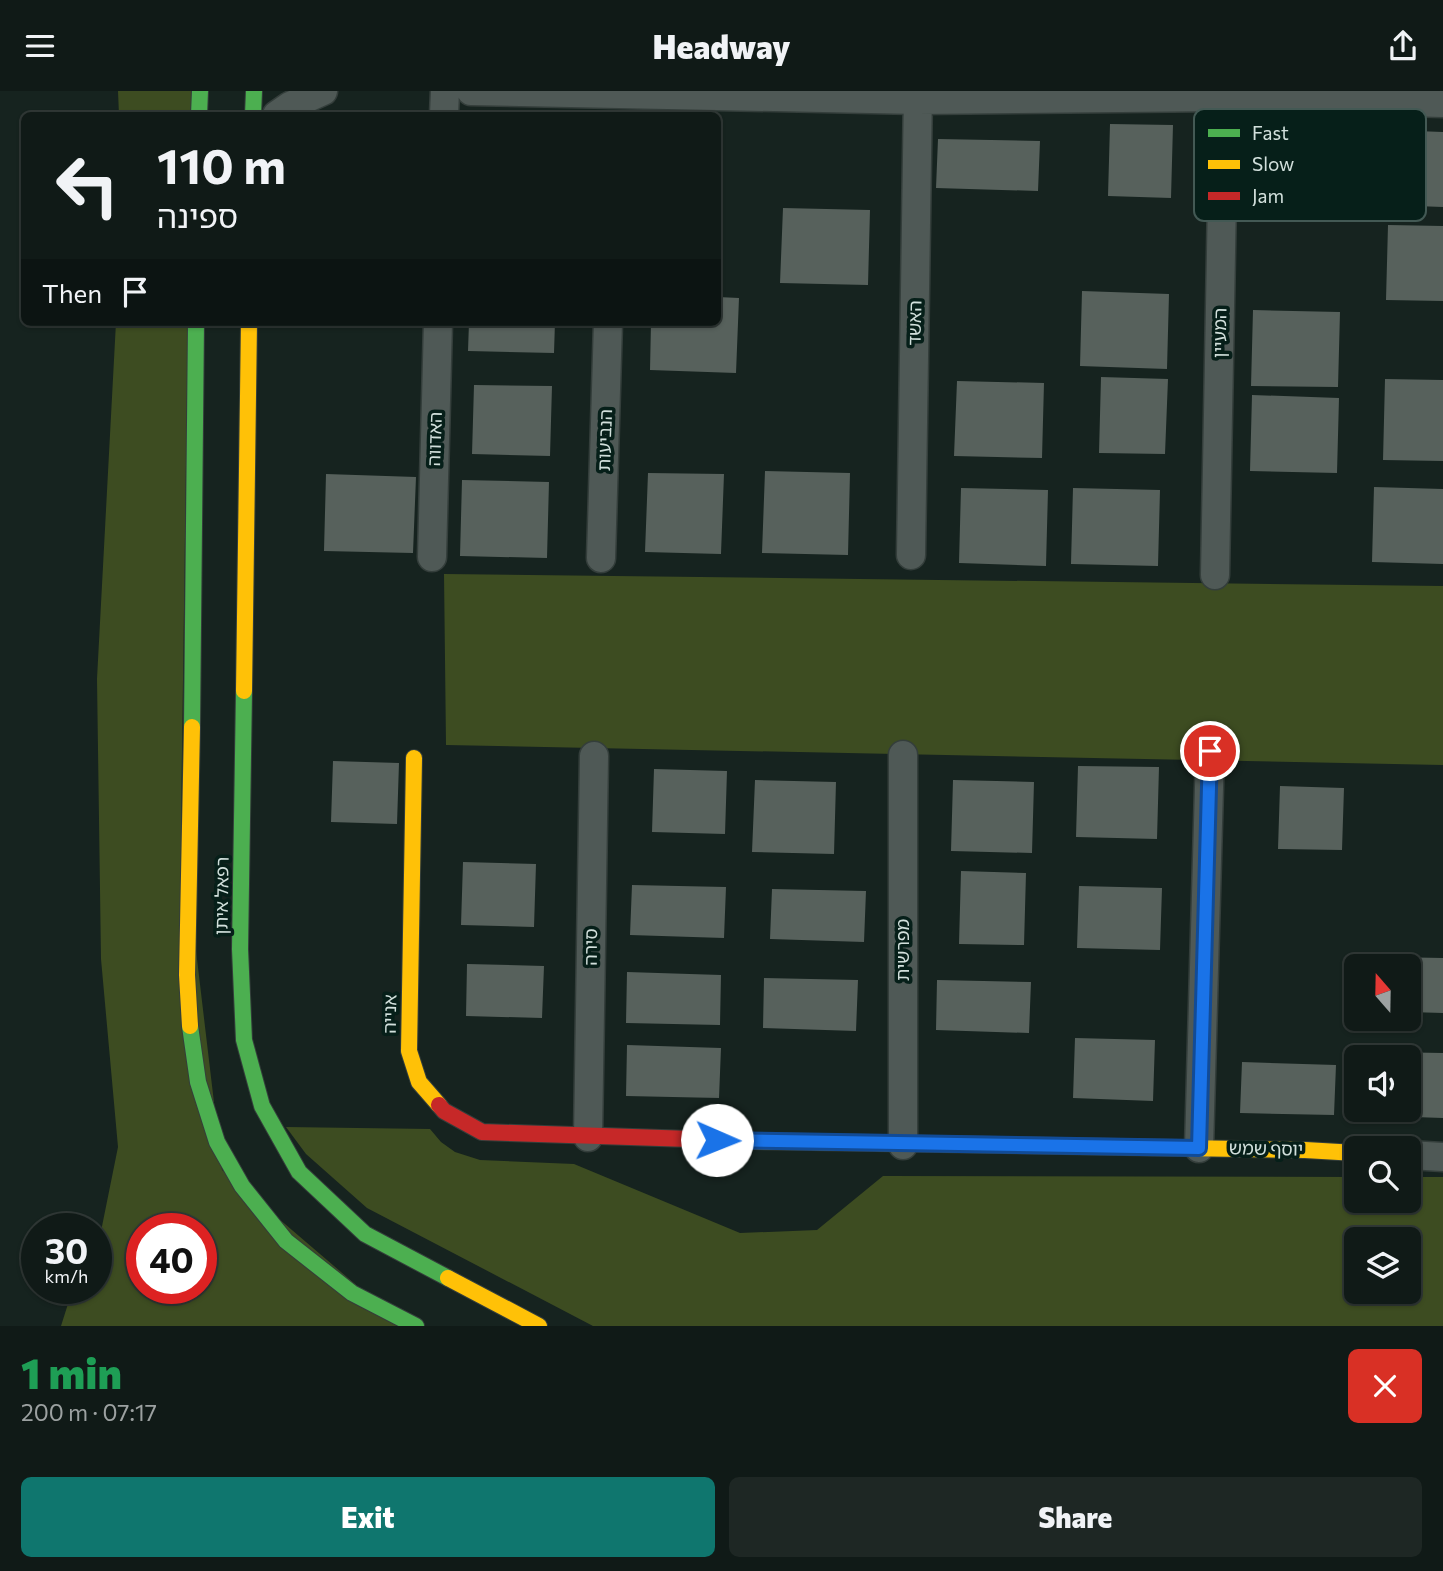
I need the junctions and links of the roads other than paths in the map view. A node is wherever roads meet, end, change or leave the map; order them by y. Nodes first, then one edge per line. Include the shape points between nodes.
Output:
1 (200, 91) edge
2 (254, 91) edge
3 (323, 91) edge
4 (445, 91) edge
5 (471, 91) edge
6 (1224, 94) edge
7 (918, 96) edge
8 (614, 101) edge
9 (1443, 103) edge
10 (199, 112) edge
11 (253, 112) edge
12 (281, 112) edge
13 (444, 112) edge
14 (1222, 221) edge
15 (196, 326) edge
16 (249, 326) edge
17 (438, 326) edge
18 (608, 326) edge
19 (911, 555) dead end
20 (432, 557) dead end
21 (601, 558) dead end
22 (1215, 575) dead end
23 (1210, 751) dead end
24 (903, 755) dead end
25 (594, 756) dead end
26 (414, 758) dead end
27 (588, 1137) junction
28 (903, 1145) junction
29 (1199, 1148) junction
30 (1344, 1153) edge
31 (1421, 1156) edge
32 (1443, 1157) edge
33 (416, 1326) edge
34 (539, 1326) edge

1 - 10 street
2 - 11 street
3 - 12 street
4 - 13 street
5 - 8 street
6 - 7 street
6 - 9 street
7 - 8 street
7 - 19 street, האשד
14 - 22 street, המעיין
15 - 33 street, רפאל איתן via 187,975 198,1082 217,1142 242,1186 286,1241 352,1293
16 - 34 street, רפאל איתן via 240,949 244,1040 262,1106 299,1172 365,1234
17 - 20 street, האדווה
18 - 21 street, הנביעות
23 - 29 street
24 - 28 street, מפרשית
25 - 27 street, סירה
26 - 27 street, אנייה via 409,1051 419,1082 443,1111 482,1132
27 - 28 street, יוסף שמש
28 - 29 street, יוסף שמש
29 - 30 street, יוסף שמש
31 - 32 street

